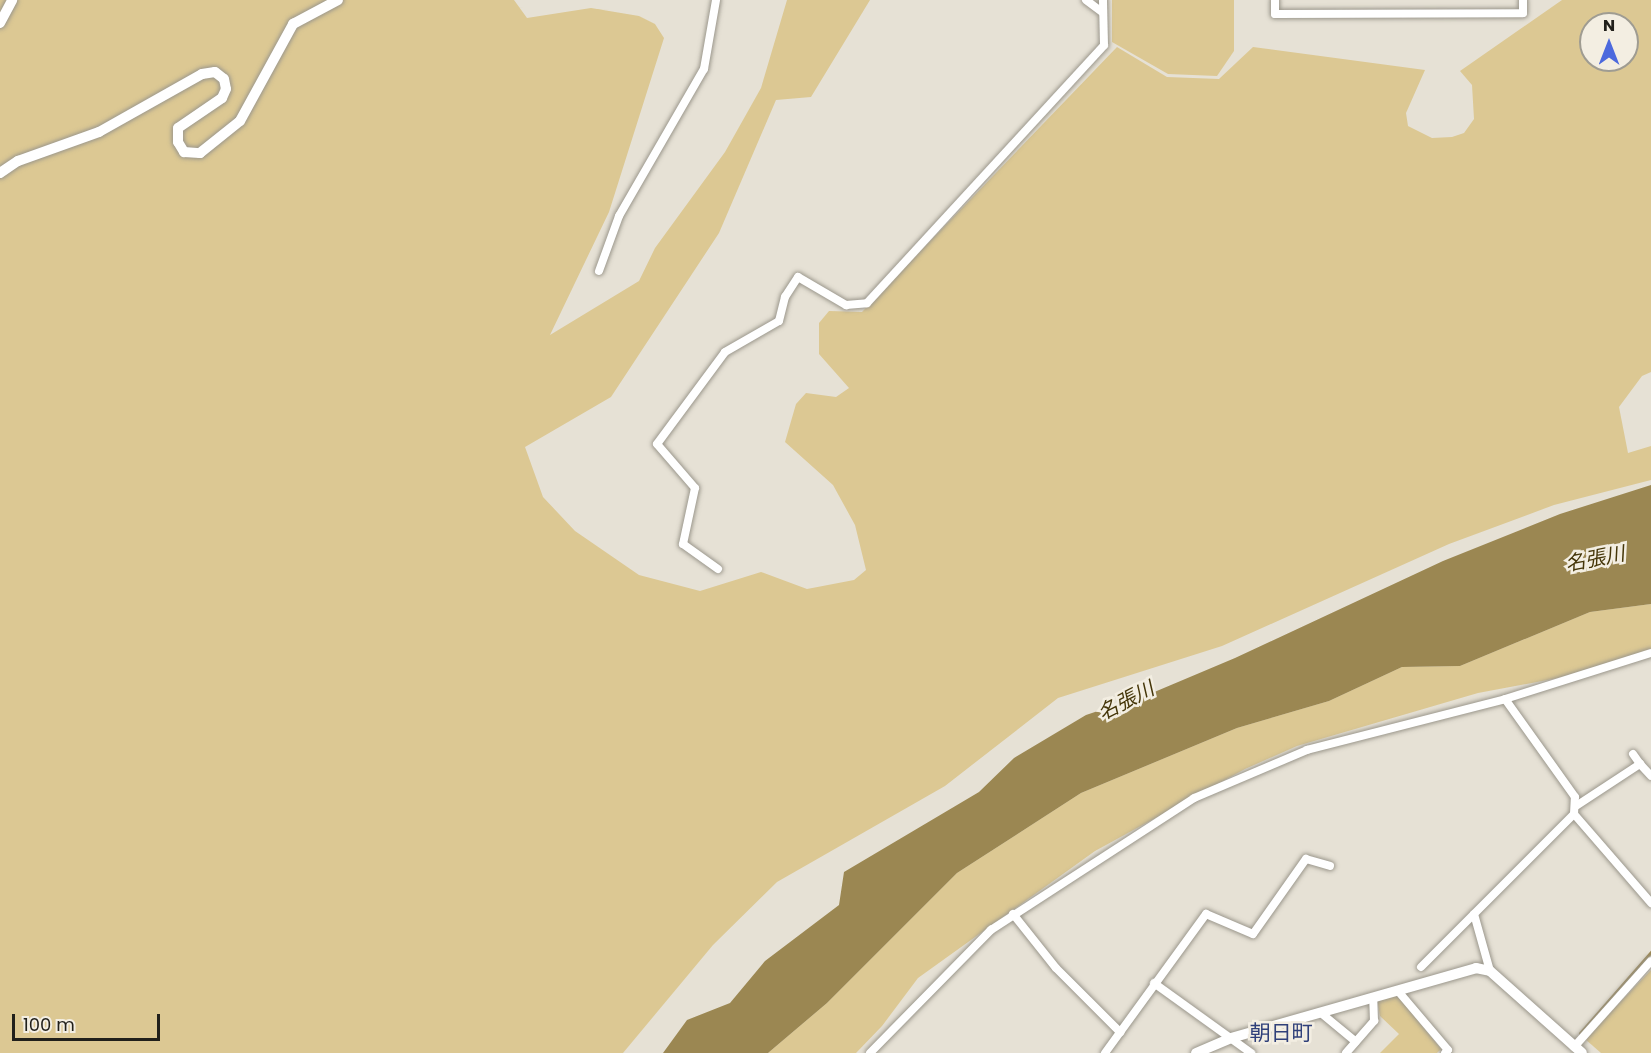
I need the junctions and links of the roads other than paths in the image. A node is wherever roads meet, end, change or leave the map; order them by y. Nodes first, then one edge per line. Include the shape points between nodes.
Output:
1 (12, 0) edge
2 (338, 0) edge
3 (716, 0) edge
4 (1086, 0) edge
5 (1103, 0) edge
6 (1275, 0) edge
7 (1523, 0) edge
8 (1103, 13) junction
9 (0, 23) edge
10 (0, 173) edge
11 (599, 271) dead end
12 (718, 569) dead end
13 (1651, 653) edge
14 (1505, 699) junction
15 (1633, 754) dead end
16 (1640, 764) junction
17 (1651, 776) edge
18 (1575, 810) junction
19 (1330, 866) dead end
20 (1651, 903) edge
21 (1013, 914) junction
22 (1474, 914) junction
23 (1651, 961) edge
24 (1421, 968) dead end
25 (1490, 971) junction
26 (1154, 983) junction
27 (1398, 991) junction
28 (1373, 998) junction
29 (1321, 1013) junction
30 (1120, 1032) junction
31 (1231, 1038) junction
32 (1356, 1042) junction
33 (1578, 1050) edge
34 (870, 1053) edge
35 (1105, 1053) edge
36 (1196, 1053) edge
37 (1251, 1053) edge
38 (1346, 1053) edge
39 (1445, 1053) edge

1 - 9 street
2 - 10 street via 293,24 240,121 200,153 184,152 178,142 178,128 222,98 226,89 224,79 215,72 202,74 99,132 18,161
3 - 11 street via 704,69 619,216
4 - 8 street
5 - 8 street
6 - 7 street via 1275,14 1523,14
8 - 12 street via 1104,45 867,303 846,305 798,277 786,297 779,321 725,352 657,444 695,488 683,544
13 - 14 street
14 - 18 street via 1569,787
14 - 21 street via 1335,741 1208,792
15 - 16 street
16 - 17 street
16 - 18 street
18 - 20 street
18 - 22 street
19 - 26 street via 1306,859 1253,934 1206,914
21 - 30 street via 1056,968
21 - 34 street via 969,949
22 - 24 street
22 - 25 street
23 - 33 street
25 - 27 street via 1465,970
25 - 33 street
26 - 30 street
26 - 31 street
27 - 28 street
27 - 39 street via 1448,1050
28 - 29 street
28 - 32 street via 1374,1021
29 - 31 street
29 - 32 street
30 - 35 street
31 - 36 street
31 - 37 street
32 - 38 street

